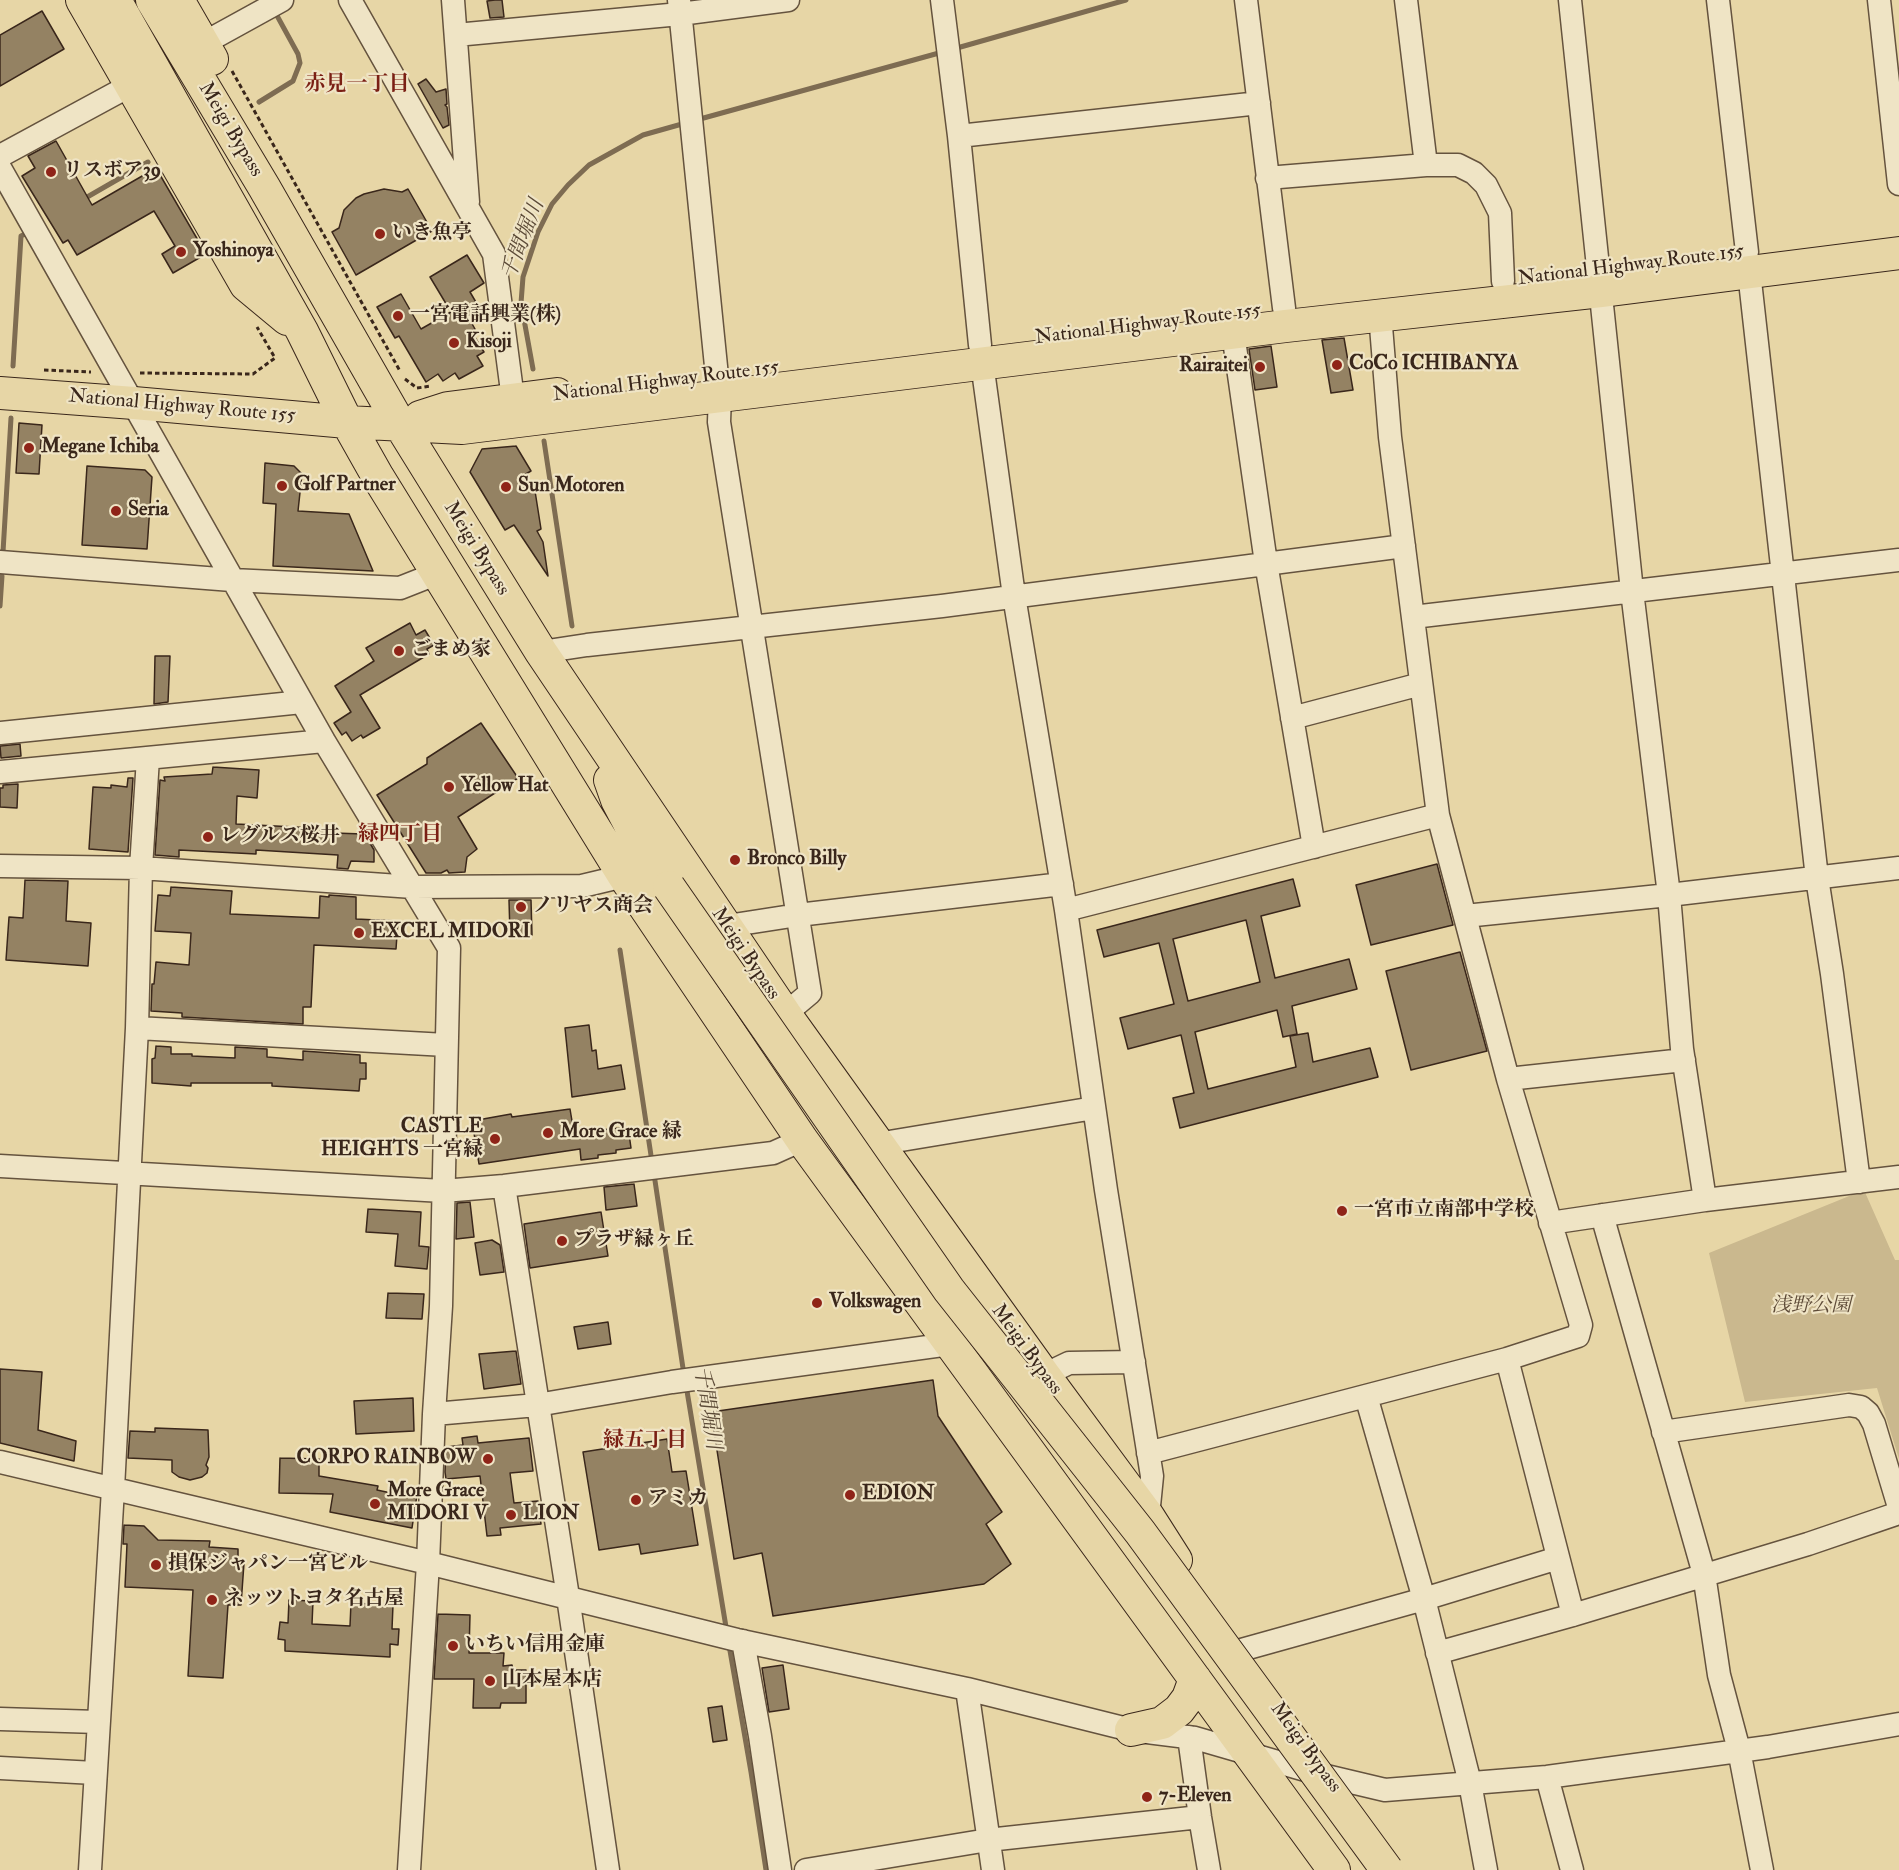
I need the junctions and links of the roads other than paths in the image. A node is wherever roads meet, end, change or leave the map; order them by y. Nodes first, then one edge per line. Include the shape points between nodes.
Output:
1 (82, 0) edge
2 (115, 0) edge
3 (152, 0) edge
4 (178, 0) edge
5 (282, 0) edge
6 (350, 0) edge
7 (453, 0) edge
8 (789, 0) edge
9 (942, 0) edge
10 (1246, 0) edge
11 (1406, 0) edge
12 (1569, 0) edge
13 (1718, 0) edge
14 (1879, 0) edge
15 (680, 7) edge
16 (456, 35) junction
17 (204, 43) junction
18 (131, 85) junction
19 (1259, 103) junction
20 (150, 116) junction
21 (959, 136) junction
22 (201, 153) junction
23 (0, 156) edge
24 (1426, 165) junction
25 (0, 168) edge
26 (1267, 178) junction
27 (1899, 184) edge
28 (264, 187) junction
29 (468, 208) junction
30 (1899, 234) edge
31 (1899, 253) edge
32 (1748, 262) junction
33 (1503, 281) junction
34 (1600, 281) junction
35 (1284, 308) junction
36 (1380, 314) junction
37 (302, 331) junction
38 (1233, 333) junction
39 (981, 354) junction
40 (718, 385) junction
41 (0, 393) edge
42 (513, 399) junction
43 (134, 403) junction
44 (347, 422) junction
45 (399, 423) junction
46 (1404, 546) junction
47 (1899, 560) edge
48 (0, 562) edge
49 (1266, 563) junction
50 (438, 573) junction
51 (1782, 574) junction
52 (232, 580) junction
53 (1632, 591) junction
54 (1014, 596) junction
55 (1413, 617) junction
56 (752, 627) junction
57 (541, 652) junction
58 (1421, 684) junction
59 (302, 702) junction
60 (1292, 718) junction
61 (0, 733) edge
62 (595, 734) junction
63 (324, 741) junction
64 (148, 758) junction
65 (0, 772) edge
66 (1438, 815) junction
67 (1314, 847) junction
68 (0, 866) edge
69 (141, 868) junction
70 (1899, 868) edge
71 (624, 876) junction
72 (1817, 878) junction
73 (1062, 884) junction
74 (413, 887) junction
75 (1669, 896) junction
76 (1066, 910) junction
77 (798, 915) junction
78 (1465, 916) junction
79 (727, 926) junction
80 (785, 1014) junction
81 (137, 1028) junction
82 (446, 1045) junction
83 (1684, 1060) junction
84 (1509, 1079) junction
85 (1094, 1108) junction
86 (802, 1140) junction
87 (877, 1144) junction
88 (0, 1166) edge
89 (128, 1172) junction
90 (1899, 1176) edge
91 (1859, 1182) junction
92 (504, 1186) junction
93 (443, 1191) junction
94 (1705, 1200) junction
95 (1602, 1215) junction
96 (1550, 1223) junction
97 (950, 1344) junction
98 (1507, 1359) junction
99 (1134, 1362) junction
100 (1044, 1375) junction
101 (1365, 1396) junction
102 (537, 1405) junction
103 (434, 1414) junction
104 (1663, 1432) junction
105 (1148, 1453) junction
106 (0, 1462) edge
107 (113, 1489) junction
108 (1899, 1507) edge
109 (1899, 1513) edge
110 (1148, 1516) junction
111 (1558, 1558) junction
112 (428, 1563) junction
113 (1704, 1574) junction
114 (568, 1597) junction
115 (1424, 1599) junction
116 (1573, 1615) junction
117 (733, 1639) junction
118 (1234, 1652) junction
119 (1437, 1653) junction
120 (1195, 1679) junction
121 (967, 1689) junction
122 (0, 1719) edge
123 (98, 1722) junction
124 (1899, 1724) edge
125 (1131, 1730) junction
126 (1189, 1737) junction
127 (1739, 1750) junction
128 (1249, 1755) junction
129 (0, 1768) edge
130 (95, 1773) junction
131 (1326, 1776) junction
132 (1547, 1777) junction
133 (1470, 1783) junction
134 (1200, 1817) junction
135 (988, 1840) junction
136 (90, 1870) edge
137 (409, 1870) edge
138 (608, 1870) edge
139 (780, 1870) edge
140 (806, 1870) edge
141 (993, 1870) edge
142 (1209, 1870) edge
143 (1334, 1870) edge
144 (1388, 1870) edge
145 (1394, 1870) edge
146 (1486, 1870) edge
147 (1572, 1870) edge
148 (1762, 1870) edge

1 - 18 highway
2 - 22 highway, Meigi Bypass
3 - 28 highway, Meigi Bypass
4 - 17 highway
5 - 17 street
6 - 29 street
7 - 16 street
8 - 15 street
9 - 21 street
10 - 19 street
11 - 24 street
12 - 34 street
13 - 32 street
14 - 27 street
15 - 16 street
15 - 40 street
16 - 29 street
17 - 28 highway via 253,134
18 - 20 highway
18 - 23 street
19 - 21 street
19 - 26 street
20 - 22 highway
20 - 37 highway via 246,285
21 - 39 street
22 - 37 highway, Meigi Bypass
24 - 26 street
24 - 33 street via 1458,165 1486,185 1500,213
25 - 43 street
26 - 35 street
28 - 45 highway, Meigi Bypass
29 - 42 street via 494,254
30 - 32 highway, National Highway Route 155
31 - 32 highway, National Highway Route 155
32 - 34 highway, National Highway Route 155
32 - 51 street
33 - 34 highway, National Highway Route 155
33 - 35 highway, National Highway Route 155
34 - 36 highway, National Highway Route 155
34 - 53 street
35 - 39 highway, National Highway Route 155
36 - 38 highway, National Highway Route 155
36 - 46 street
37 - 44 highway, Meigi Bypass
38 - 39 highway, National Highway Route 155
38 - 49 street
39 - 40 highway, National Highway Route 155
39 - 54 street
40 - 42 highway, National Highway Route 155
40 - 45 highway, National Highway Route 155 via 462,428
40 - 56 street via 719,422
41 - 43 highway, National Highway Route 155
42 - 45 highway, National Highway Route 155 via 448,408
43 - 44 highway, National Highway Route 155
43 - 52 street
44 - 45 highway, National Highway Route 155
44 - 50 highway, Meigi Bypass
45 - 57 highway, Meigi Bypass
46 - 49 street
46 - 55 street
47 - 51 street
48 - 52 street
49 - 54 street
49 - 60 street
50 - 52 street via 400,588
50 - 71 highway, Meigi Bypass
51 - 53 street
51 - 72 street
52 - 59 street
53 - 55 street
53 - 75 street
54 - 56 street
54 - 73 street
55 - 58 street
56 - 57 street
56 - 77 street
57 - 62 highway, Meigi Bypass
58 - 60 street
58 - 66 street
59 - 61 street
59 - 63 street
60 - 67 street
62 - 79 highway, Meigi Bypass
62 - 144 highway, bridge via 617,800 637,838 949,1290 1140,1532
63 - 64 street
63 - 74 street
64 - 65 street
64 - 69 street
66 - 67 street
66 - 78 street
67 - 76 street
68 - 69 street
69 - 74 street
69 - 81 street
70 - 72 street
71 - 74 street via 582,886
71 - 86 highway, Meigi Bypass
72 - 75 street
72 - 91 street
73 - 76 street
73 - 77 street
74 - 82 street via 449,948
75 - 78 street
75 - 83 street
76 - 85 street
77 - 79 street
77 - 80 street via 810,993
78 - 84 street
79 - 80 highway, Meigi Bypass
80 - 87 highway, Meigi Bypass
81 - 82 street
81 - 89 street
82 - 93 street
83 - 84 street
83 - 94 street
84 - 96 street
85 - 87 street
85 - 99 street
86 - 92 street via 773,1154
86 - 97 highway, Meigi Bypass
87 - 100 highway, Meigi Bypass
88 - 89 street
89 - 93 street
89 - 107 street
90 - 91 street
91 - 94 street
92 - 93 street
92 - 102 street
93 - 103 street
94 - 95 street
95 - 96 street
95 - 104 street
96 - 98 street via 1581,1325 1578,1336
97 - 102 street via 672,1382
97 - 120 highway, Meigi Bypass
98 - 101 street
98 - 111 street
99 - 100 street via 1069,1363
99 - 105 street
100 - 110 highway, Meigi Bypass
101 - 105 street
101 - 115 street
102 - 103 street
102 - 114 street
103 - 112 street
104 - 108 street via 1849,1405 1861,1407 1874,1424
104 - 113 street
105 - 110 street via 1152,1476
106 - 107 street
107 - 112 street
107 - 123 street
109 - 113 street
110 - 118 highway, Meigi Bypass
111 - 115 street
111 - 116 street
112 - 114 street
112 - 137 street
113 - 116 street
113 - 127 street via 1719,1675
114 - 117 street
114 - 138 street
115 - 118 street
115 - 119 street
116 - 119 street
117 - 121 street
117 - 139 street via 760,1736
118 - 131 highway, Meigi Bypass
119 - 133 street
120 - 125 highway via 1179,1710 1162,1723
120 - 128 highway, Meigi Bypass
121 - 125 street
121 - 135 street
122 - 123 street
123 - 130 street
124 - 127 street
125 - 126 street
126 - 128 street
126 - 134 street
127 - 132 street
127 - 148 street
128 - 131 street
128 - 143 highway, Meigi Bypass
129 - 130 street
130 - 136 street
131 - 133 street via 1385,1790
131 - 145 highway, Meigi Bypass
132 - 133 street
132 - 147 street
133 - 146 street
134 - 135 street
134 - 142 street
135 - 140 street
135 - 141 street

